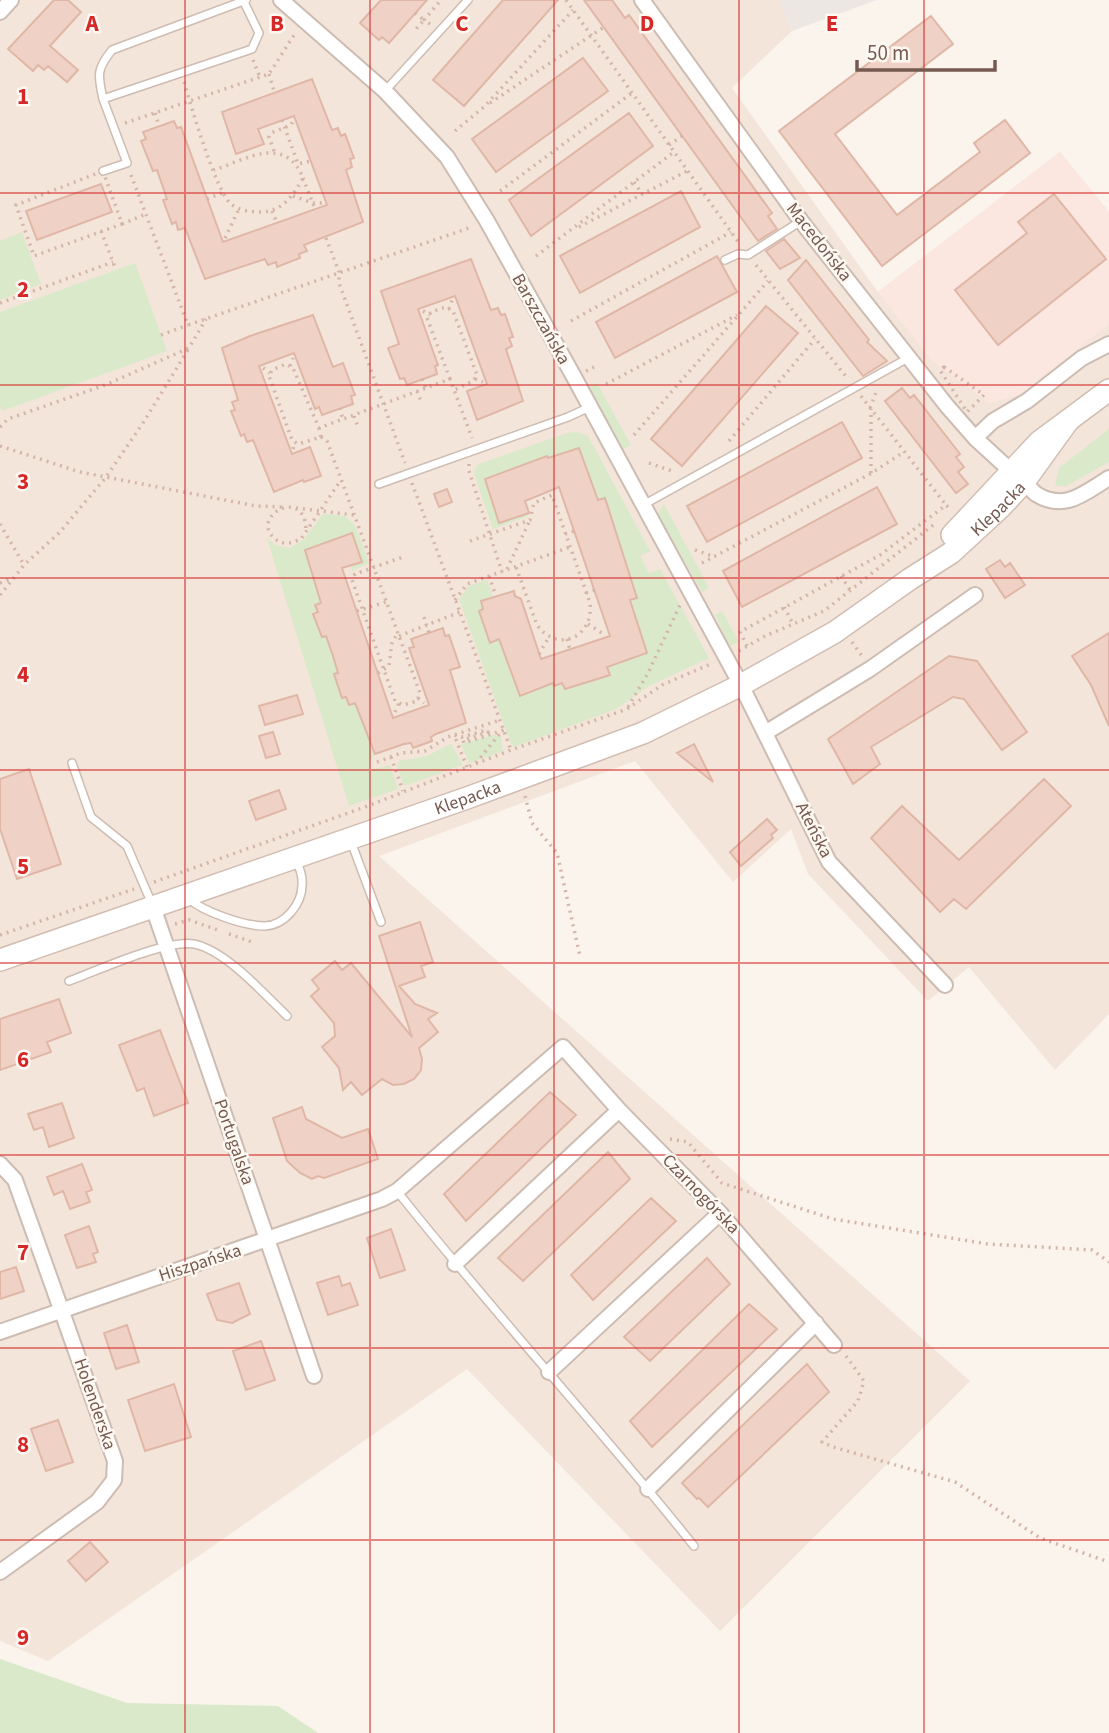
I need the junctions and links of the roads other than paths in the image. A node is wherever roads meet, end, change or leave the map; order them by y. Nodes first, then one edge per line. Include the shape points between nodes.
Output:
1 (11, 0) edge
2 (281, 0) edge
3 (468, 0) edge
4 (642, 0) edge
5 (245, 1) edge
6 (0, 12) edge
7 (385, 91) junction
8 (103, 99) junction
9 (103, 171) road end
10 (802, 220) junction
11 (725, 260) dead end
12 (1109, 344) edge
13 (910, 357) junction
14 (1109, 390) edge
15 (590, 407) junction
16 (975, 438) junction
17 (1017, 476) junction
18 (1109, 478) edge
19 (379, 484) dead end
20 (642, 505) junction
21 (975, 595) dead end
22 (741, 685) junction
23 (765, 733) junction
24 (72, 763) dead end
25 (350, 839) junction
26 (295, 858) junction
27 (186, 896) junction
28 (153, 907) junction
29 (382, 922) dead end
30 (166, 946) junction
31 (0, 960) edge
32 (69, 981) dead end
33 (945, 985) dead end
34 (287, 1016) dead end
35 (563, 1047) joint
36 (619, 1110) junction
37 (0, 1164) edge
38 (397, 1191) junction
39 (720, 1213) junction
40 (268, 1241) junction
41 (455, 1264) junction
42 (62, 1309) junction
43 (816, 1323) junction
44 (0, 1332) edge
45 (834, 1345) road end
46 (549, 1372) junction
47 (314, 1376) dead end
48 (648, 1489) junction
49 (694, 1546) dead end
50 (0, 1572) edge

1 - 6 street
2 - 7 street, Barszczańska
3 - 7 lane
4 - 10 street, Macedońska
5 - 8 lane via 111,50 98,74
5 - 8 lane via 259,33 252,49
7 - 15 street, Barszczańska via 447,157
8 - 9 lane via 127,163
10 - 11 lane via 748,255
10 - 13 street, Macedońska
12 - 16 street via 1082,358
13 - 16 street, Macedońska
13 - 20 lane
14 - 17 street, Klepacka via 1039,442
15 - 19 lane
15 - 20 street, Barszczańska
16 - 17 street, Macedońska
17 - 18 street, Macedońska via 1047,501 1065,502
17 - 22 street, Klepacka via 1001,508 951,552 835,632
20 - 22 street, Barszczańska
21 - 23 street
22 - 23 street, Ateńska
22 - 25 street, Klepacka via 643,733
23 - 33 street, Ateńska via 829,862
24 - 28 lane via 91,817 127,846
25 - 26 street, Klepacka
25 - 29 lane
26 - 27 street, Klepacka
26 - 27 lane via 301,871 299,900 292,912 267,926 198,907
27 - 28 street, Klepacka
28 - 30 street, Portugalska
28 - 31 street, Klepacka
30 - 32 lane
30 - 34 lane via 199,945 230,963
30 - 40 street, Portugalska
35 - 36 street, Czarnogórska
35 - 38 street, Hiszpańska
36 - 39 street, Czarnogórska
36 - 41 street
37 - 42 street, Holenderska via 15,1180
38 - 40 street, Hiszpańska
38 - 41 lane
39 - 43 street, Czarnogórska
39 - 46 street
40 - 42 street, Hiszpańska
40 - 47 street, Portugalska
41 - 46 lane
42 - 44 street, Hiszpańska
42 - 50 street, Holenderska via 115,1461 114,1480 97,1502
43 - 45 street, Czarnogórska
43 - 48 street
46 - 48 lane
48 - 49 lane

